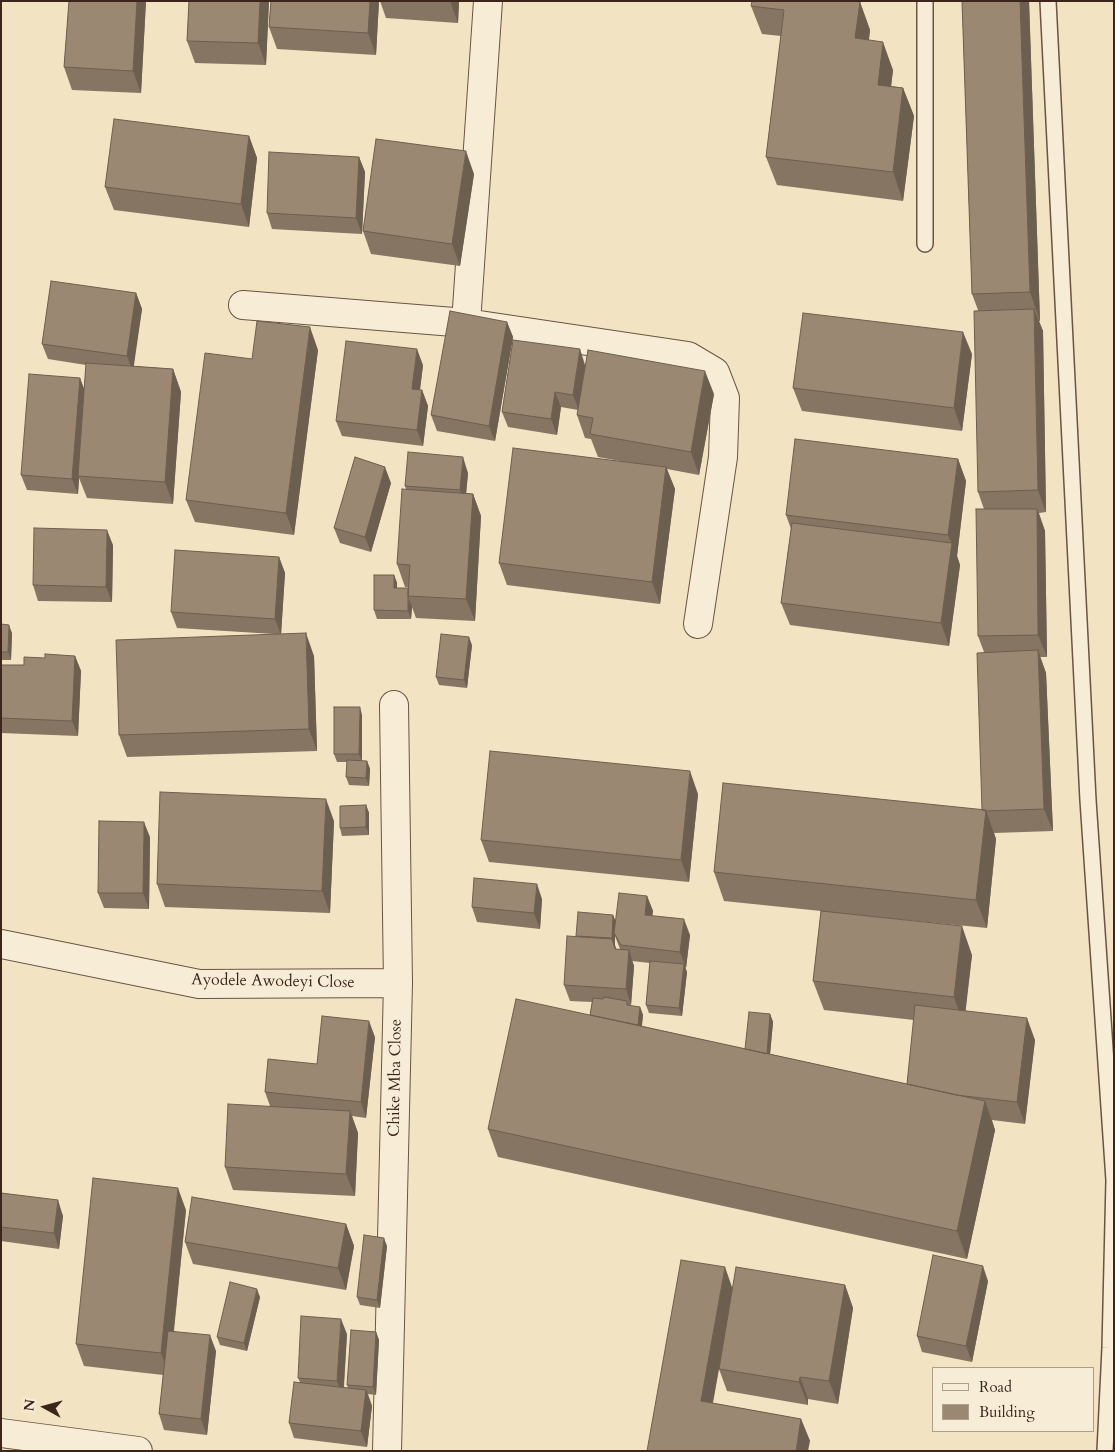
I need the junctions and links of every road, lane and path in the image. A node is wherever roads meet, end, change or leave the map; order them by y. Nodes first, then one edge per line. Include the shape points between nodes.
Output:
1 (488, 1) edge
2 (926, 1) edge
3 (1048, 1) edge
4 (925, 244) dead end
5 (243, 305) dead end
6 (466, 323) junction
7 (698, 624) dead end
8 (394, 705) dead end
9 (1, 944) edge
10 (398, 983) junction
11 (1114, 1180) edge
12 (1, 1433) edge
13 (138, 1451) edge
14 (387, 1451) edge
15 (1105, 1451) edge

1 - 6 street
2 - 4 lane
3 - 11 lane via 1088,800
5 - 6 street
6 - 7 street via 688,356 715,372 725,398 723,457
8 - 10 street, Chike Mba Close
9 - 10 street, Ayodele Awodeyi Close via 199,984
10 - 14 street, Chike Mba Close
11 - 15 lane
12 - 13 street

